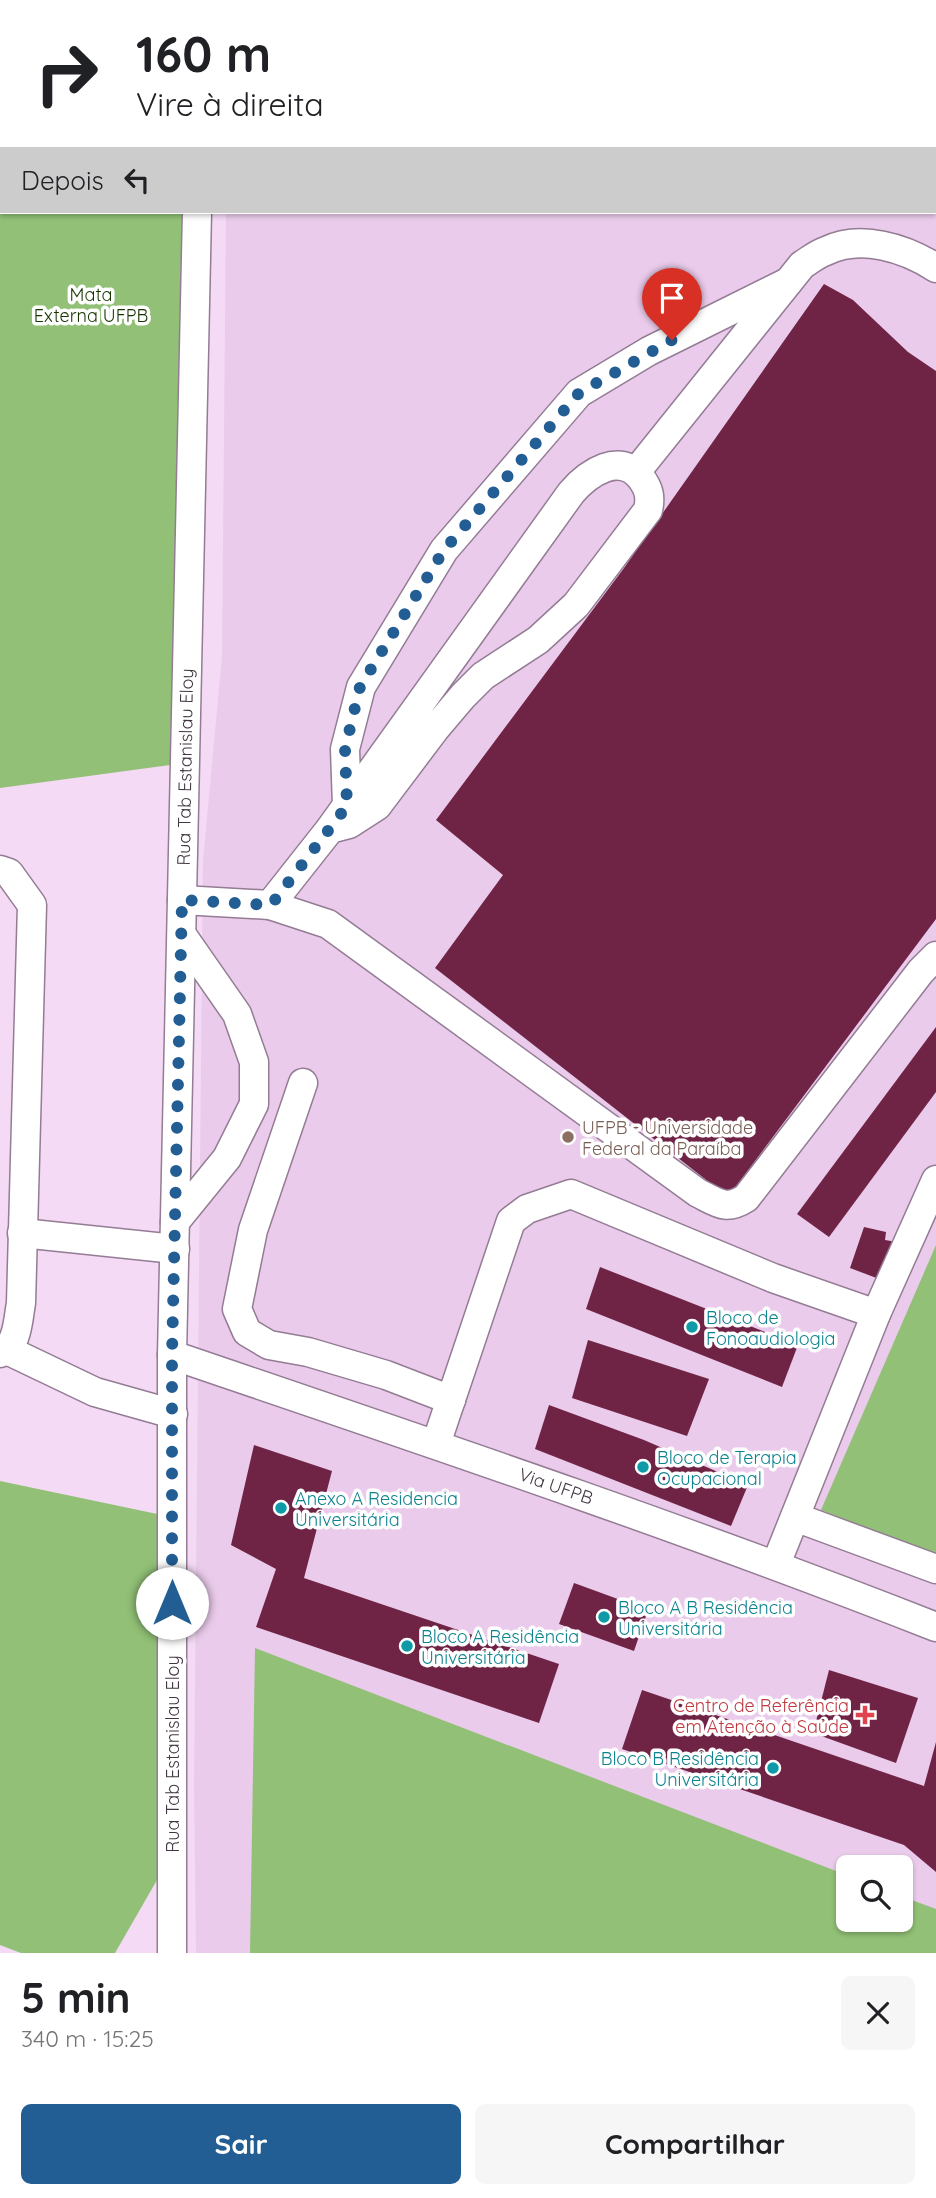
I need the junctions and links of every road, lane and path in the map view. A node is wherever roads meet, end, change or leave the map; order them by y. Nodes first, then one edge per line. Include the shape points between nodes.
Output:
1 (197, 214) edge
2 (936, 268) edge
3 (788, 282) junction
4 (636, 472) junction
5 (347, 806) junction
6 (330, 829) junction
7 (0, 870) edge
8 (182, 900) junction
9 (271, 905) junction
10 (182, 935) junction
11 (936, 956) edge
12 (303, 1083) dead end
13 (936, 1180) edge
14 (22, 1233) junction
15 (175, 1236) junction
16 (876, 1314) junction
17 (3, 1351) edge
18 (172, 1355) junction
19 (451, 1400) junction
20 (173, 1414) junction
21 (436, 1444) junction
22 (795, 1517) junction
23 (776, 1564) junction
24 (936, 1569) edge
25 (936, 1626) edge
26 (172, 1953) edge

1 - 8 street, Rua Tab Estanislau Eloy
2 - 3 street via 921,258 880,245 850,243 802,265
3 - 4 street
3 - 5 street via 649,351 579,393 444,550 360,687 345,749
4 - 5 street via 615,464 582,481
4 - 6 street via 647,486 648,510 576,605 538,640 483,676 435,729 377,806 349,824
5 - 6 street
6 - 9 street
7 - 14 street via 9,873 32,905
8 - 9 street
8 - 10 street, Rua Tab Estanislau Eloy
9 - 11 street via 328,924 698,1192 734,1206 746,1198
10 - 15 street, Rua Tab Estanislau Eloy
10 - 15 street via 237,1014 254,1062 254,1104 227,1158
12 - 19 street via 253,1230 237,1309 247,1332 269,1345 386,1375
13 - 16 street
14 - 15 street
14 - 17 street via 21,1303 15,1336
15 - 18 street, Rua Tab Estanislau Eloy
16 - 19 street via 773,1278 571,1194 527,1209 512,1221
16 - 22 street
17 - 20 street via 95,1392
18 - 20 street, Rua Tab Estanislau Eloy
18 - 21 street, Via UFPB
19 - 21 street
20 - 26 street, Rua Tab Estanislau Eloy
21 - 23 street, Via UFPB
22 - 23 street
22 - 24 street
23 - 25 street, Via UFPB

